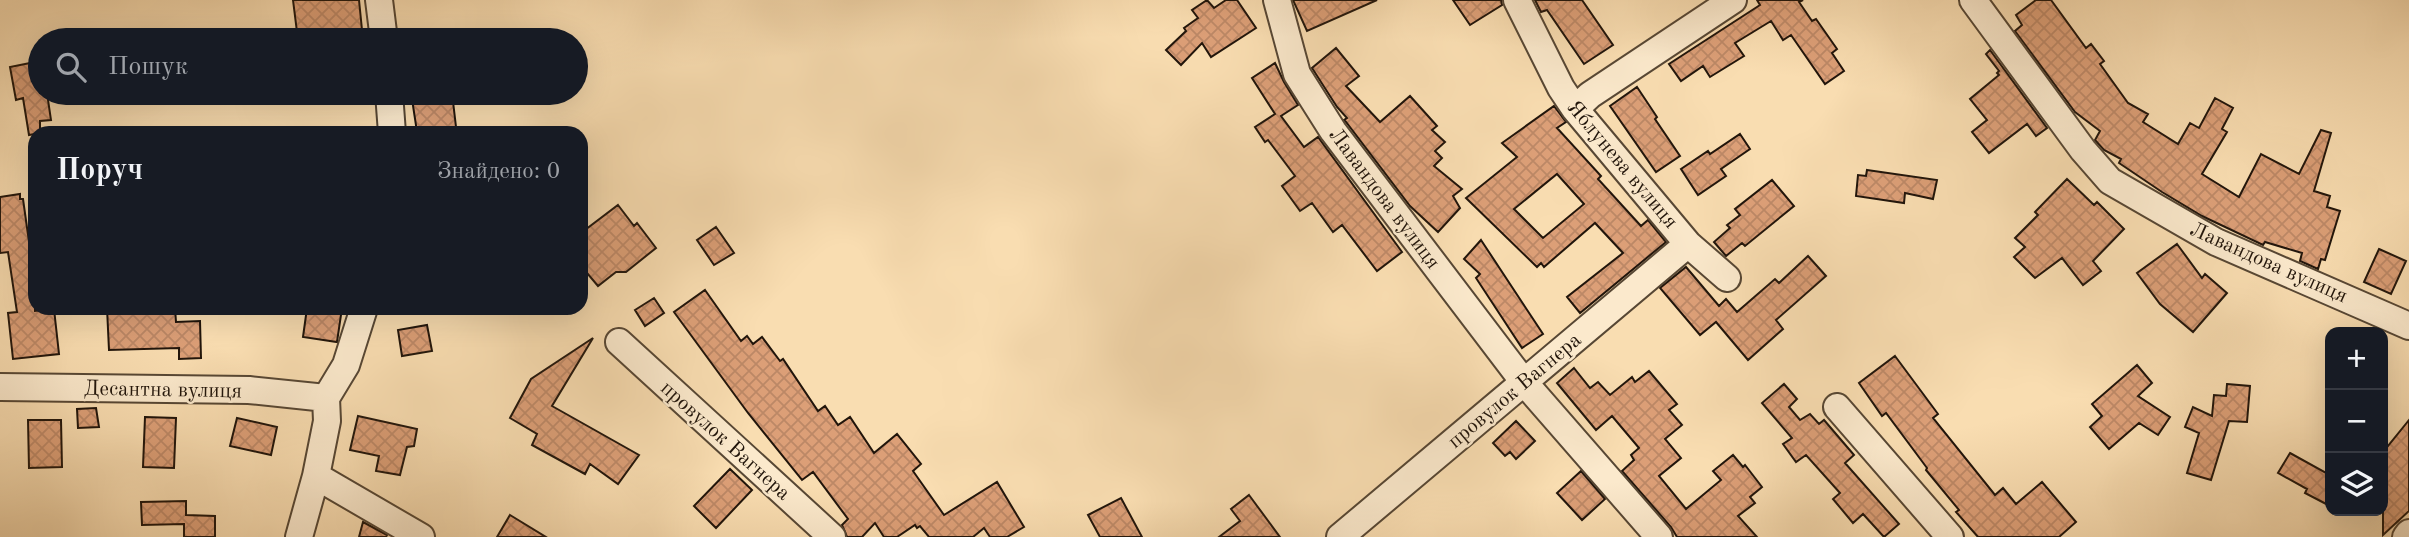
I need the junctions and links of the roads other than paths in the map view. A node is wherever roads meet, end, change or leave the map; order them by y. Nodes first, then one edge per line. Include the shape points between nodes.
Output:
1 (379, 0) edge
2 (1277, 0) edge
3 (1517, 0) edge
4 (1733, 0) edge
5 (1973, 0) edge
6 (382, 28) edge
7 (390, 105) edge
8 (1575, 109) junction
9 (391, 126) edge
10 (1689, 244) junction
11 (1727, 278) dead end
12 (362, 315) edge
13 (2409, 326) edge
14 (619, 342) dead end
15 (1523, 381) junction
16 (0, 387) edge
17 (326, 398) junction
18 (1837, 407) dead end
19 (316, 476) junction
20 (299, 537) edge
21 (421, 537) edge
22 (832, 537) edge
23 (1340, 537) edge
24 (1660, 537) edge
25 (1950, 537) edge

1 - 6 street
2 - 15 street, Лавандова вулиця via 1297,74 1333,131
3 - 8 street, Яблунева вулиця
4 - 8 street via 1590,94
5 - 13 street, Лавандова вулиця via 2110,181 2216,242
7 - 9 street
8 - 10 street, Яблунева вулиця
10 - 11 street, Яблунева вулиця
10 - 15 street, провулок Вагнера
12 - 17 street via 346,365
14 - 22 street, провулок Вагнера
15 - 23 street, провулок Вагнера
15 - 24 street, Лавандова вулиця
16 - 17 street, Десантна вулиця via 250,390
17 - 19 street via 327,421
18 - 25 street
19 - 20 street
19 - 21 street

